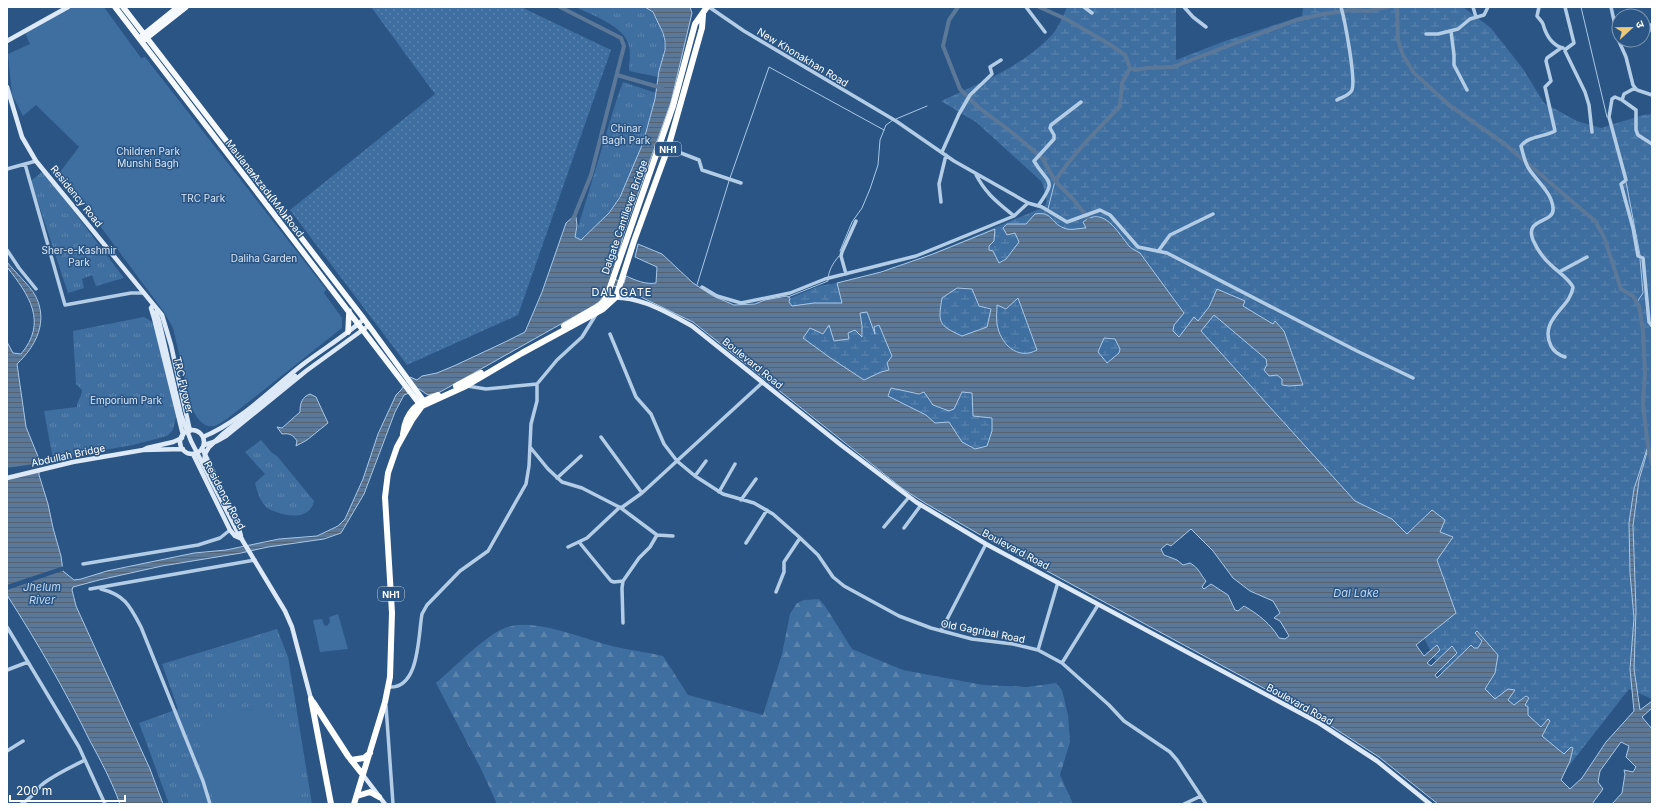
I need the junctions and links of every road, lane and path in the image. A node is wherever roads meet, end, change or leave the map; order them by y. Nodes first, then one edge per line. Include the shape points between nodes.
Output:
1 (68, 7) edge
2 (115, 7) edge
3 (123, 7) edge
4 (178, 7) edge
5 (186, 7) edge
6 (708, 7) edge
7 (1026, 7) edge
8 (1084, 7) edge
9 (1185, 7) edge
10 (1341, 7) edge
11 (1473, 7) edge
12 (1488, 7) edge
13 (1539, 7) edge
14 (1565, 7) edge
15 (1092, 13) dead end
16 (703, 15) junction
17 (1476, 17) junction
18 (1206, 27) dead end
19 (1451, 31) junction
20 (1045, 32) dead end
21 (1426, 34) dead end
22 (145, 36) junction
23 (7, 40) edge
24 (140, 40) junction
25 (1564, 48) junction
26 (1622, 48) edge
27 (1001, 60) dead end
28 (7, 87) edge
29 (1635, 88) junction
30 (1467, 90) dead end
31 (1652, 95) edge
32 (1337, 100) dead end
33 (1622, 100) junction
34 (1081, 102) dead end
35 (1592, 132) dead end
36 (1652, 144) edge
37 (668, 148) junction
38 (942, 152) junction
39 (946, 155) junction
40 (36, 160) junction
41 (25, 164) junction
42 (7, 169) edge
43 (975, 172) junction
44 (741, 184) dead end
45 (642, 198) junction
46 (649, 201) junction
47 (941, 202) dead end
48 (1028, 203) junction
49 (1040, 206) junction
50 (1213, 214) dead end
51 (1014, 216) junction
52 (856, 221) dead end
53 (7, 250) edge
54 (1159, 250) junction
55 (1586, 257) dead end
56 (1559, 272) junction
57 (846, 274) junction
58 (702, 287) dead end
59 (36, 289) dead end
60 (144, 293) junction
61 (617, 294) junction
62 (606, 298) junction
63 (153, 305) junction
64 (1650, 309) edge
65 (349, 311) junction
66 (598, 312) junction
67 (361, 321) junction
68 (1652, 326) edge
69 (366, 328) junction
70 (348, 332) junction
71 (610, 334) dead end
72 (1565, 357) dead end
73 (301, 366) junction
74 (306, 371) junction
75 (297, 374) junction
76 (481, 375) junction
77 (1413, 378) dead end
78 (763, 382) junction
79 (536, 384) junction
80 (466, 386) junction
81 (422, 401) junction
82 (190, 431) junction
83 (182, 436) junction
84 (203, 437) junction
85 (600, 437) dead end
86 (203, 447) junction
87 (530, 447) junction
88 (183, 449) junction
89 (143, 450) junction
90 (193, 454) junction
91 (581, 456) dead end
92 (677, 461) junction
93 (706, 461) dead end
94 (735, 464) dead end
95 (204, 466) junction
96 (695, 476) junction
97 (7, 478) edge
98 (557, 478) junction
99 (756, 479) dead end
100 (719, 492) junction
101 (642, 493) junction
102 (909, 497) junction
103 (741, 500) junction
104 (921, 505) junction
105 (620, 507) junction
106 (767, 510) junction
107 (884, 527) dead end
108 (904, 528) dead end
109 (230, 530) junction
110 (657, 535) junction
111 (673, 536) dead end
112 (800, 538) junction
113 (242, 540) junction
114 (578, 542) junction
115 (746, 543) dead end
116 (986, 544) junction
117 (568, 547) dead end
118 (254, 559) junction
119 (83, 564) dead end
120 (624, 581) junction
121 (1058, 582) junction
122 (90, 589) dead end
123 (100, 590) dead end
124 (776, 592) dead end
125 (1098, 605) junction
126 (623, 623) dead end
127 (7, 627) edge
128 (941, 631) junction
129 (1038, 650) junction
130 (28, 662) junction
131 (1062, 663) junction
132 (7, 670) edge
133 (388, 687) junction
134 (311, 699) junction
135 (385, 702) junction
136 (24, 741) dead end
137 (7, 751) edge
138 (370, 753) junction
139 (85, 760) junction
140 (351, 760) junction
141 (363, 775) junction
142 (357, 796) junction
143 (380, 796) junction
144 (1201, 796) junction
145 (21, 804) edge
146 (105, 804) edge
147 (210, 804) edge
148 (332, 804) edge
149 (354, 804) edge
150 (385, 804) edge
151 (393, 804) edge
152 (1184, 804) edge
153 (1206, 804) edge
154 (1430, 804) edge

1 - 23 main road
2 - 24 main road, Maulana Azad (MA) Road
3 - 22 main road, Maulana Azad (MA) Road
4 - 22 main road
5 - 22 main road
6 - 16 highway, NH1
6 - 38 street, New Khonakhan Road via 896,121
7 - 20 street
8 - 15 street
9 - 18 street
10 - 32 street via 1353,76 1349,94
11 - 17 street
12 - 17 street via 1485,14
13 - 25 street via 1538,16 1544,30 1555,46
14 - 25 street via 1574,43
16 - 37 highway, NH1 via 702,28
16 - 45 highway, Dalgate Cantilever Bridge / NH1 via 695,24 673,106
17 - 19 street
19 - 21 street
19 - 30 street via 1454,65
22 - 24 main road
22 - 67 main road, Maulana Azad (MA) Road
24 - 65 main road, Maulana Azad (MA) Road
25 - 35 street via 1586,95
25 - 56 street via 1546,61 1551,81 1546,85 1546,92 1555,130 1532,139 1521,147 1526,162 1547,193 1554,210 1531,231 1537,248
26 - 29 street
27 - 38 street via 990,67 992,74 970,95
28 - 40 main road, Residency Road via 22,137
29 - 31 street
29 - 33 street via 1624,94
33 - 36 street via 1636,110 1638,135
33 - 64 street via 1612,98 1610,117 1640,256 1643,258
34 - 49 street via 1051,125 1054,138 1035,160 1050,185
37 - 44 street via 699,160 702,170
37 - 46 highway, NH1
38 - 39 street, New Khonakhan Road
39 - 43 street, New Khonakhan Road
39 - 47 street via 939,184
40 - 41 street
40 - 60 main road, Residency Road
41 - 42 street
41 - 60 street via 65,305
43 - 48 street, New Khonakhan Road
43 - 51 street via 982,188
45 - 46 highway
45 - 62 highway, Dalgate Cantilever Bridge / NH1
46 - 61 highway, Dalgate Cantilever Bridge / NH1
48 - 49 street, New Khonakhan Road
48 - 51 street
49 - 54 street, New Khonakhan Road via 1067,222 1096,210 1103,211 1110,215 1138,247
50 - 54 street via 1170,235
51 - 57 street via 916,256
52 - 57 street via 841,256
53 - 59 street
54 - 77 street
55 - 56 street
56 - 72 street via 1572,285 1573,290 1550,324 1548,336 1555,352
57 - 58 street via 825,279 790,293 745,302 717,296
60 - 63 main road, Residency Road
61 - 62 main road, Boulevard Road
61 - 66 highway, NH1
61 - 78 main road, Boulevard Road via 670,314 692,326
62 - 76 highway, NH1 via 603,303
63 - 82 main road, Residency Road via 165,323
63 - 83 main road, Residency Road via 151,308
63 - 95 main road, TRC Flyover, bridge via 181,415
64 - 68 street via 1649,322
65 - 67 main road, Maulana Azad (MA) Road
65 - 70 main road
66 - 76 highway, NH1
66 - 79 street via 582,337
67 - 69 main road, Maulana Azad (MA) Road
67 - 70 main road
69 - 74 main road
69 - 81 main road, Maulana Azad (MA) Road
70 - 73 main road
71 - 92 street, Old Gagribal Road via 636,397 651,414 664,444
73 - 75 main road
73 - 84 main road via 231,422
74 - 75 main road
74 - 86 main road via 226,436
75 - 95 main road, bridge via 209,447 205,454
76 - 80 highway, NH1
76 - 81 highway, NH1
78 - 92 street
78 - 102 main road, Boulevard Road
79 - 80 street via 486,390
79 - 87 street via 537,401 531,424
80 - 81 highway, NH1
81 - 133 highway, NH1 via 403,435 388,473 385,497 392,613
82 - 83 main road
82 - 84 main road via 198,432
83 - 88 main road
83 - 89 main road via 173,442
84 - 86 main road
85 - 101 street
86 - 90 main road
86 - 113 main road, Residency Road via 238,525
87 - 98 street
87 - 133 street via 526,484 498,535 485,555 460,571 427,605 422,614 412,674 399,686
88 - 89 main road
88 - 90 main road
89 - 97 main road, Abdullah Bridge via 74,462
90 - 109 main road, Residency Road
91 - 98 street
92 - 96 street, Old Gagribal Road
92 - 101 street
93 - 96 street
94 - 100 street
95 - 113 main road, TRC Flyover, bridge
96 - 100 street, Old Gagribal Road
98 - 105 street
99 - 103 street
100 - 103 street, Old Gagribal Road
101 - 105 street
102 - 104 main road, Boulevard Road
102 - 107 street
103 - 106 street, Old Gagribal Road
104 - 108 street
104 - 116 main road, Boulevard Road
105 - 110 street
105 - 114 street via 587,538
106 - 112 street, Old Gagribal Road
106 - 115 street
109 - 113 main road, Residency Road
109 - 119 street via 220,538 198,545
110 - 111 street
110 - 120 street
112 - 124 street via 784,562 784,572
112 - 128 street, Old Gagribal Road via 818,555 833,577 844,586 900,616
113 - 118 main road
114 - 117 street
114 - 120 street via 611,580
116 - 121 main road, Boulevard Road
116 - 128 street
118 - 122 street
118 - 134 main road via 288,618
120 - 126 street
121 - 125 main road, Boulevard Road
121 - 129 street
123 - 147 street via 112,592 124,599 142,627
125 - 131 street
125 - 154 main road, Boulevard Road via 1319,723 1377,760
127 - 130 street
128 - 129 street, Old Gagribal Road
129 - 131 street, Old Gagribal Road
130 - 132 street
130 - 139 street
131 - 144 street, Old Gagribal Road via 1124,721 1170,752
133 - 135 highway, NH1
134 - 140 highway
134 - 148 highway
135 - 138 highway, NH1
135 - 151 street
136 - 137 street
138 - 140 highway via 364,758
138 - 141 highway, NH1
139 - 145 street via 45,782 28,801
139 - 146 street
140 - 141 highway
141 - 142 highway, NH1
141 - 143 main road
142 - 143 highway via 370,792
142 - 149 highway, NH1
143 - 150 main road
144 - 152 street
144 - 153 street, Old Gagribal Road

